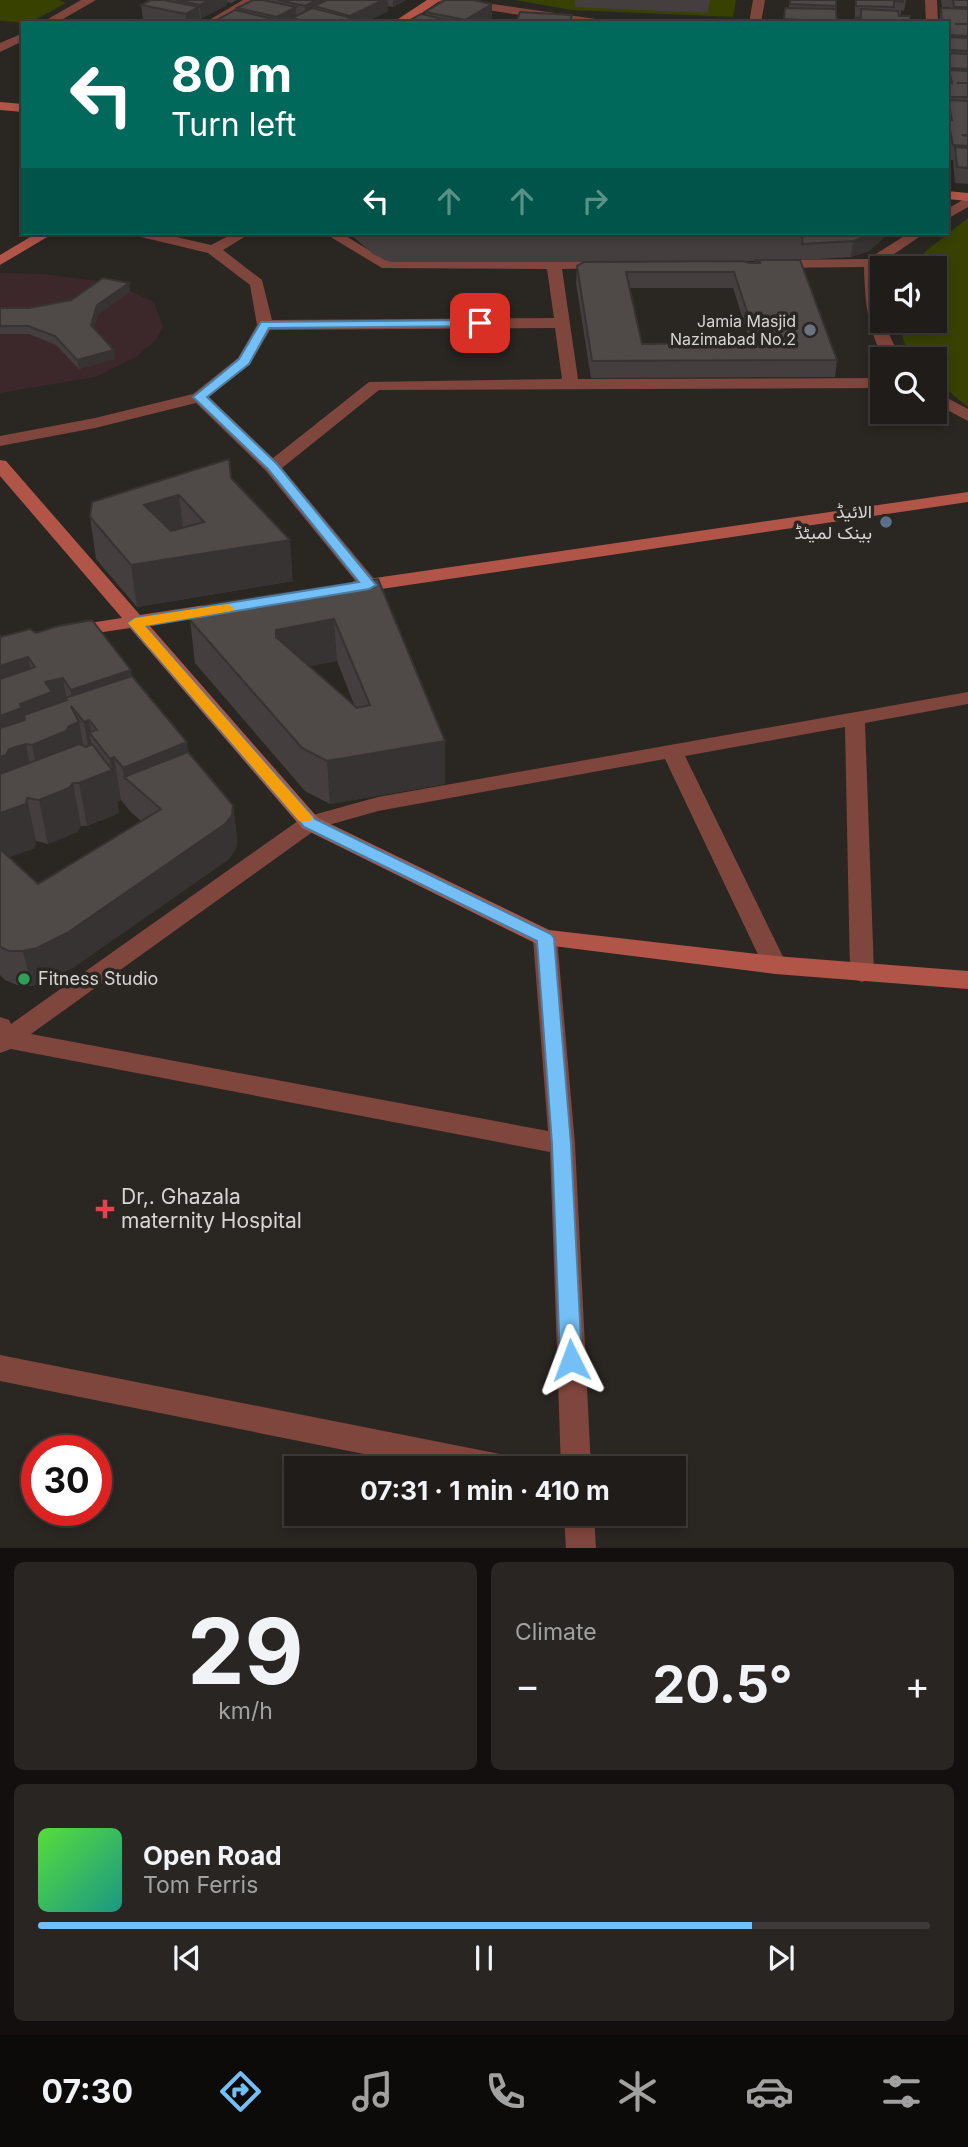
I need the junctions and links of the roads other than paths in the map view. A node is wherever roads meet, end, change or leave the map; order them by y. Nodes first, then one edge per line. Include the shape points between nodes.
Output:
1 (251, 0) edge
2 (435, 0) edge
3 (442, 0) edge
4 (759, 0) edge
5 (931, 0) edge
6 (83, 1) edge
7 (50, 21) edge
8 (214, 21) edge
9 (401, 21) edge
10 (583, 21) edge
11 (755, 21) edge
12 (932, 21) edge
13 (0, 34) edge
14 (21, 36) edge
15 (21, 37) edge
16 (0, 48) edge
17 (0, 106) edge
18 (21, 108) edge
19 (949, 195) edge
20 (968, 199) edge
21 (949, 213) edge
22 (44, 235) edge
23 (150, 235) edge
24 (240, 235) edge
25 (334, 235) edge
26 (915, 235) edge
27 (213, 250) junction
28 (881, 256) edge
29 (0, 261) edge
30 (870, 262) edge
31 (761, 264) edge
32 (623, 265) edge
33 (554, 266) junction
34 (561, 323) junction
35 (265, 325) junction
36 (870, 383) edge
37 (570, 385) junction
38 (199, 397) junction
39 (947, 404) edge
40 (968, 416) edge
41 (0, 441) edge
42 (0, 465) edge
43 (272, 467) junction
44 (968, 497) edge
45 (369, 585) junction
46 (341, 589) edge
47 (245, 605) edge
48 (135, 623) junction
49 (54, 633) edge
50 (968, 698) edge
51 (855, 718) junction
52 (672, 751) junction
53 (310, 823) junction
54 (545, 938) junction
55 (775, 965) junction
56 (862, 973) junction
57 (968, 980) edge
58 (3, 1037) edge
59 (562, 1144) junction
60 (0, 1368) edge
61 (439, 1456) edge
62 (575, 1456) edge
63 (580, 1526) edge
64 (581, 1548) edge

1 - 8 street
2 - 9 street
3 - 10 street
4 - 11 street
5 - 12 street
6 - 7 street
13 - 14 street
15 - 16 street
17 - 18 street
19 - 20 street
20 - 21 street
22 - 29 street
23 - 27 street
24 - 27 street
25 - 33 street via 382,264
26 - 28 street
27 - 35 street via 257,283
30 - 31 street
32 - 33 street
33 - 34 street
34 - 35 street
34 - 37 street
35 - 38 street via 244,361
36 - 37 street
37 - 43 street via 375,385
38 - 41 street
38 - 43 street
39 - 40 street
42 - 48 street
43 - 45 street
44 - 45 street
45 - 46 street
47 - 48 street
48 - 49 street
48 - 53 street
50 - 51 street
51 - 52 street
51 - 56 street
52 - 53 street via 378,804
52 - 55 street
53 - 54 street
53 - 58 street
54 - 55 street
54 - 59 street
55 - 56 street
56 - 57 street
58 - 59 street
59 - 62 street
60 - 61 street
63 - 64 street

